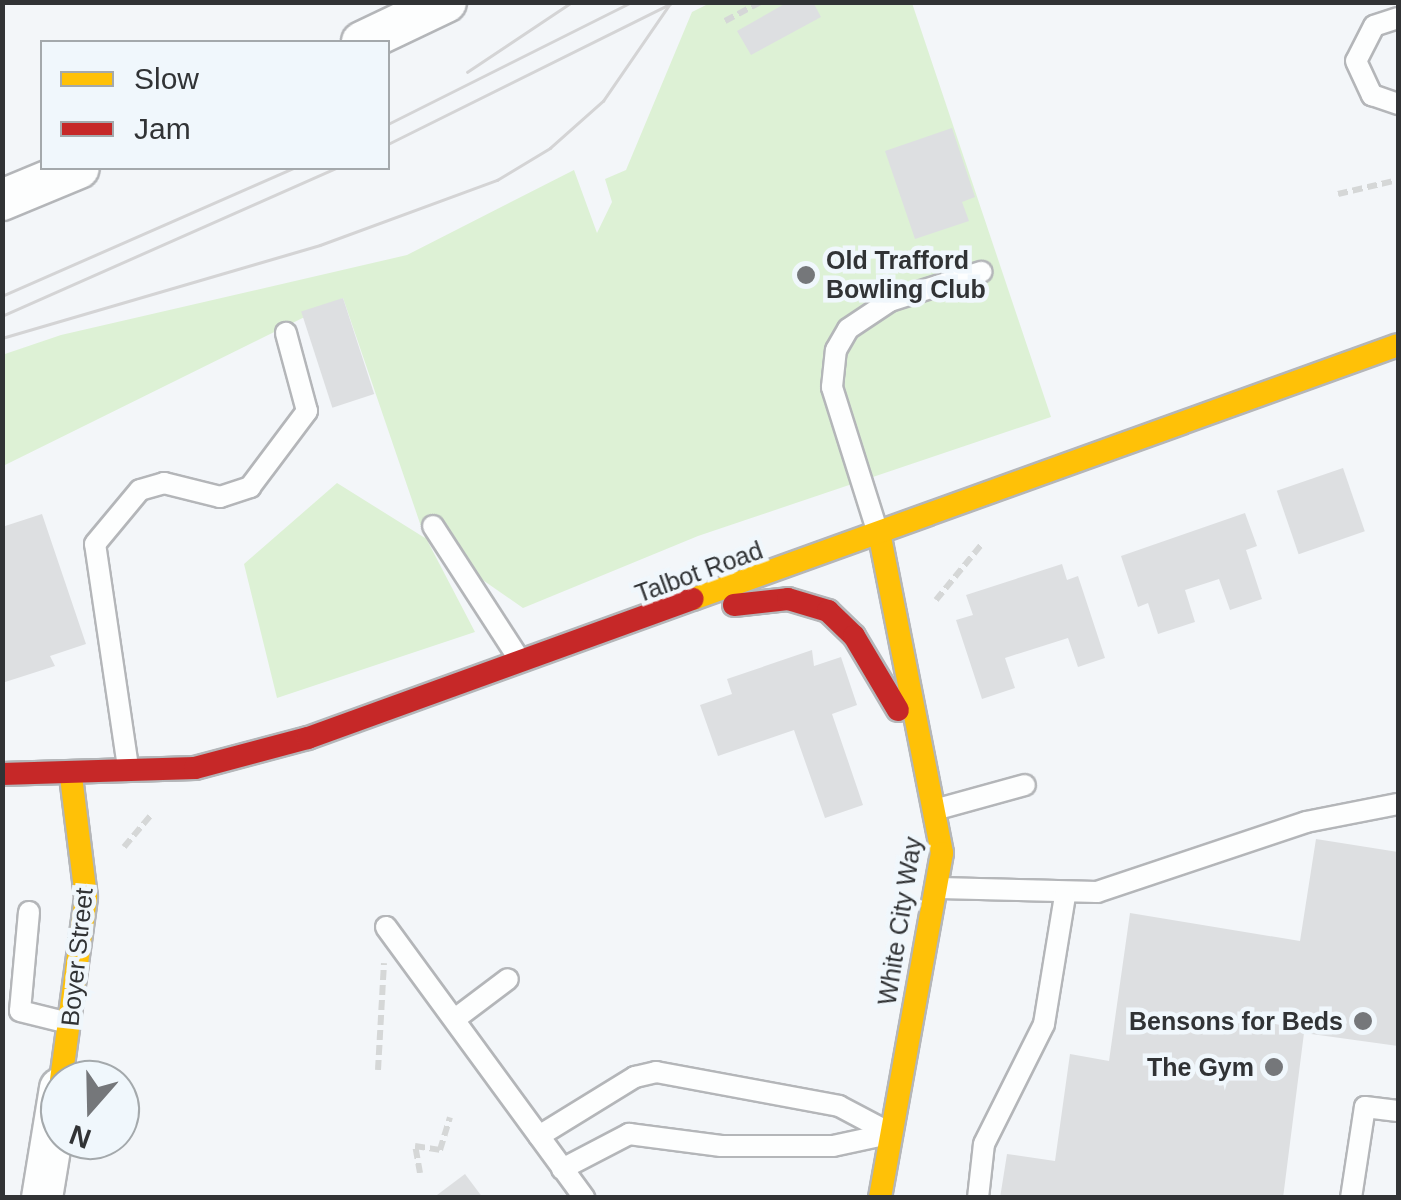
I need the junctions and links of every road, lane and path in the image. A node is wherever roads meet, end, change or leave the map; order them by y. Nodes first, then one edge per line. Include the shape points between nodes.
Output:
1 (446, 2) edge
2 (760, 2) edge
3 (1398, 18) edge
4 (725, 21) dead end
5 (366, 40) edge
6 (1390, 103) edge
7 (1398, 120) edge
8 (74, 170) edge
9 (1398, 180) edge
10 (1338, 194) dead end
11 (2, 200) edge
12 (981, 272) dead end
13 (286, 333) dead end
14 (1398, 345) edge
15 (433, 526) dead end
16 (880, 536) junction
17 (648, 620) junction
18 (522, 665) junction
19 (917, 743) junction
20 (2, 774) edge
21 (129, 774) junction
22 (71, 776) junction
23 (1024, 785) dead end
24 (1398, 804) edge
25 (938, 808) junction
26 (938, 888) junction
27 (1065, 896) junction
28 (30, 912) dead end
29 (386, 927) dead end
30 (389, 956) dead end
31 (508, 978) dead end
32 (455, 1018) junction
33 (71, 1024) junction
34 (65, 1060) edge
35 (378, 1070) dead end
36 (1398, 1111) edge
37 (450, 1117) dead end
38 (890, 1133) junction
39 (539, 1136) junction
40 (48, 1160) edge
41 (562, 1168) junction
42 (420, 1173) dead end
43 (42, 1198) edge
44 (584, 1198) edge
45 (880, 1198) edge
46 (978, 1198) edge
47 (1351, 1198) edge

1 - 5 street
2 - 4 path
3 - 6 lane via 1374,26 1358,48 1358,75
6 - 7 lane
8 - 11 street
9 - 10 path
12 - 16 lane via 869,313 848,329 836,350 832,387
13 - 21 lane via 306,411 250,487 220,497 164,483 140,490 95,544
14 - 16 main road, Talbot Road
15 - 18 lane
16 - 17 main road, Talbot Road
16 - 19 main road, White City Way
17 - 18 main road, Talbot Road
17 - 19 main road via 768,599 816,603 854,636
18 - 21 main road, Talbot Road via 308,738 195,768
19 - 25 main road, White City Way
20 - 22 main road, Talbot Road
21 - 22 main road, Talbot Road
22 - 33 main road, Boyer Street via 86,897
23 - 25 lane
24 - 27 lane via 1306,822 1096,892
25 - 26 main road, White City Way
26 - 27 lane
26 - 38 main road, White City Way
27 - 46 lane via 1044,1024 984,1144
28 - 33 lane via 20,1012
29 - 32 lane
30 - 35 path via 379,969
31 - 32 lane
32 - 39 lane
33 - 34 main road, Boyer Street
36 - 47 lane via 1365,1107
37 - 42 path via 440,1150 415,1146
38 - 39 lane via 839,1106 656,1072 635,1076
38 - 41 lane via 833,1146 722,1146 629,1134
38 - 45 main road, White City Way
39 - 41 lane
40 - 43 street
41 - 44 lane

